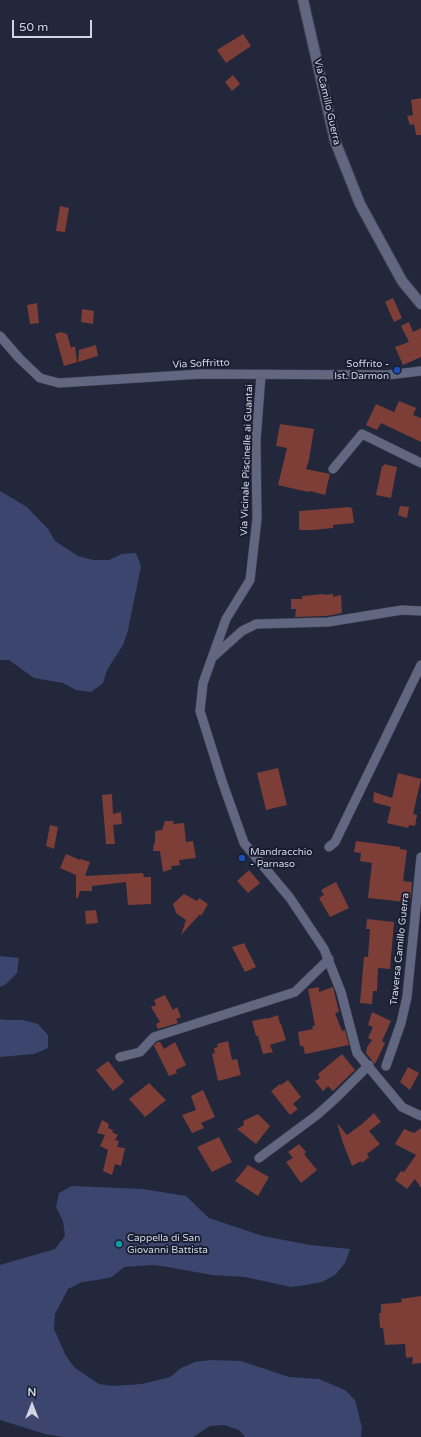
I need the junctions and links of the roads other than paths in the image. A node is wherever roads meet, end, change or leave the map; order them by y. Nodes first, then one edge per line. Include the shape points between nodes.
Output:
1 (303, 0) edge
2 (421, 304) edge
3 (0, 336) edge
4 (421, 371) edge
5 (261, 375) junction
6 (421, 463) edge
7 (333, 469) dead end
8 (421, 611) edge
9 (211, 661) junction
10 (421, 665) edge
11 (329, 847) dead end
12 (421, 857) edge
13 (329, 959) junction
14 (120, 1058) dead end
15 (369, 1065) junction
16 (386, 1066) dead end
17 (421, 1116) edge
18 (259, 1158) dead end

1 - 2 street, Via Camillo Guerra via 335,141 360,204 402,281
3 - 5 street, Via Soffritto via 40,378 59,383 201,374
4 - 5 street, Via Soffritto via 388,375
5 - 9 street, Via Vicinale Piscinelle ai Guantai via 256,441 257,519 250,580 226,619
6 - 7 street via 362,434
8 - 9 street via 402,610 328,622 256,624 242,631
9 - 13 street, Via Vicinale Piscinelle ai Guantai via 203,683 200,711 244,843 305,918
10 - 11 street via 335,842
12 - 16 street, Traversa Camillo Guerra via 407,997
13 - 14 street via 295,992 154,1037 140,1052
13 - 15 street, Via Vicinale Piscinelle ai Guantai via 341,992 357,1053
15 - 17 street, Via Vicinale Piscinelle ai Guantai via 402,1107
15 - 18 street via 317,1115

